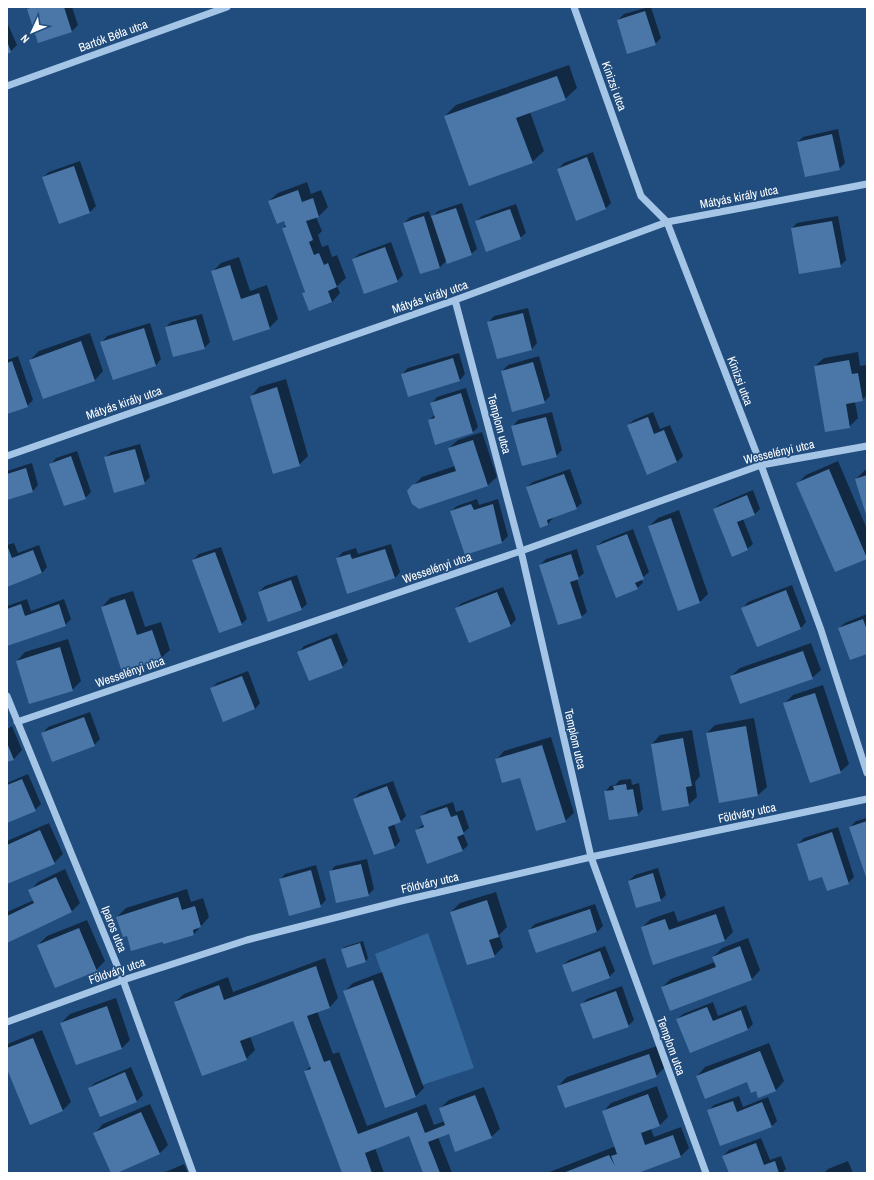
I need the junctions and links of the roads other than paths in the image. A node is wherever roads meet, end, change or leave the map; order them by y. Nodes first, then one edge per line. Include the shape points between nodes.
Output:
1 (227, 7) edge
2 (574, 7) edge
3 (7, 86) edge
4 (867, 184) edge
5 (668, 222) junction
6 (454, 300) junction
7 (867, 446) edge
8 (7, 456) edge
9 (761, 465) junction
10 (521, 551) junction
11 (7, 696) edge
12 (17, 722) junction
13 (867, 773) edge
14 (867, 799) edge
15 (591, 857) junction
16 (123, 980) junction
17 (7, 1022) edge
18 (193, 1173) edge
19 (706, 1173) edge

1 - 3 street, Bartók Béla utca
2 - 5 street, Kinizsi utca via 641,196
4 - 5 street, Mátyás király utca
5 - 6 street, Mátyás király utca
5 - 9 street, Kinizsi utca
6 - 8 street, Mátyás király utca
6 - 10 street, Templom utca
7 - 9 street, Wesselényi utca
9 - 10 street, Wesselényi utca
9 - 13 street, Kinizsi utca via 821,630
10 - 12 street, Wesselényi utca
10 - 15 street, Templom utca
11 - 12 street, Iparos utca
12 - 16 street, Iparos utca
14 - 15 street, Földváry utca
15 - 16 street, Földváry utca via 247,940
15 - 19 street, Templom utca
16 - 17 street, Földváry utca
16 - 18 street, Iparos utca

